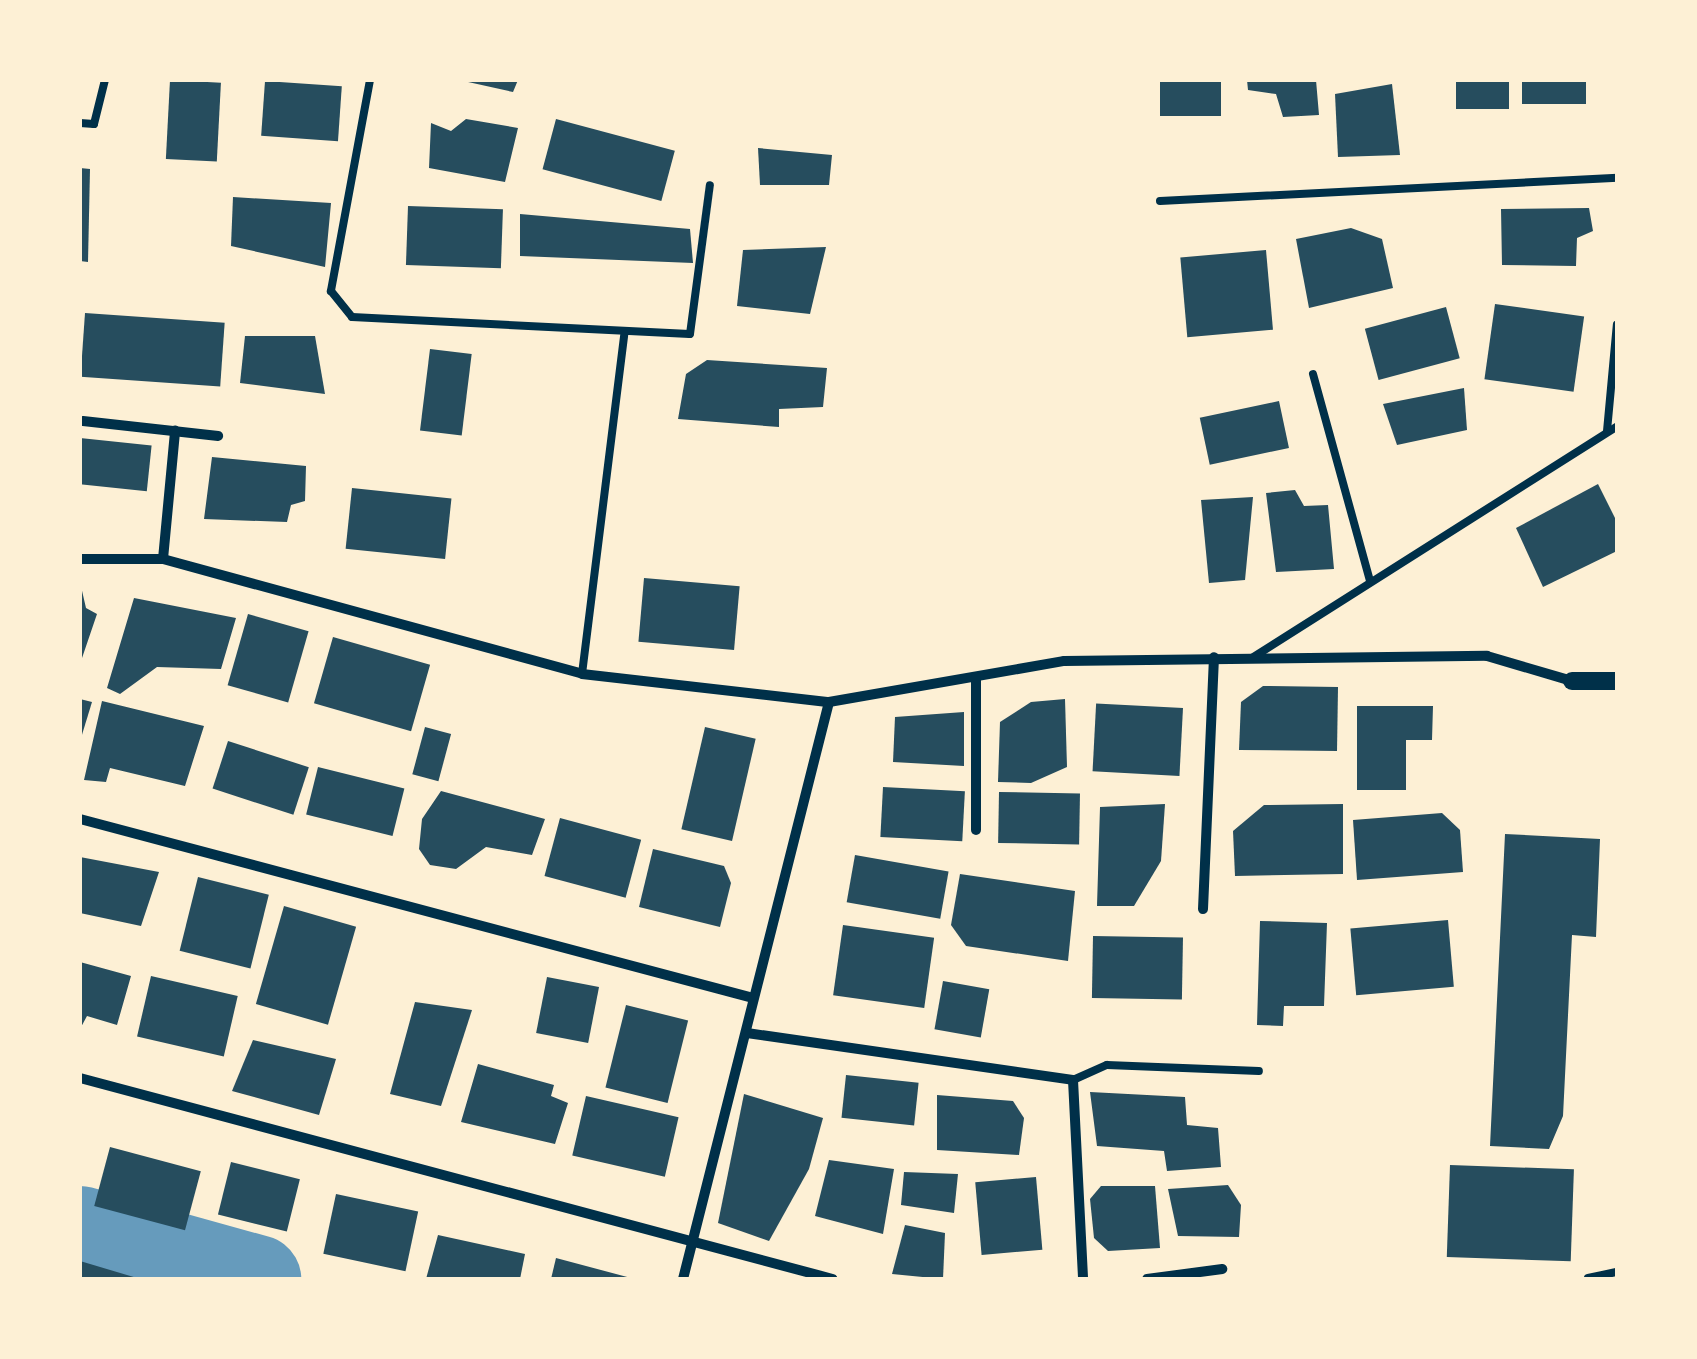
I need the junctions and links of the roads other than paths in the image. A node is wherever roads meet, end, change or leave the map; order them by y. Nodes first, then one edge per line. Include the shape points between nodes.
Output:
1 (105, 80) edge
2 (370, 80) edge
3 (80, 122) edge
4 (1617, 178) edge
5 (710, 184) dead end
6 (1160, 201) dead end
7 (1617, 324) edge
8 (624, 336) junction
9 (1313, 374) dead end
10 (83, 421) dead end
11 (1617, 426) edge
12 (1607, 431) junction
13 (175, 432) junction
14 (218, 436) dead end
15 (80, 559) edge
16 (162, 559) junction
17 (1370, 581) junction
18 (1214, 658) junction
19 (1244, 664) junction
20 (582, 674) junction
21 (976, 677) junction
22 (1572, 681) joint
23 (1617, 681) edge
24 (830, 702) junction
25 (80, 820) edge
26 (976, 830) dead end
27 (1202, 909) dead end
28 (752, 998) junction
29 (747, 1033) junction
30 (1259, 1071) dead end
31 (80, 1078) edge
32 (1073, 1080) junction
33 (694, 1244) junction
34 (1222, 1268) dead end
35 (1617, 1272) edge
36 (1588, 1278) edge
37 (683, 1279) edge
38 (832, 1279) edge
39 (1082, 1279) edge
40 (1147, 1279) edge

1 - 3 lane via 94,124
2 - 8 lane via 331,291 352,317
4 - 6 lane
5 - 8 lane via 690,334
7 - 12 lane
8 - 20 lane
9 - 17 lane
10 - 13 street
11 - 12 lane
12 - 17 lane
13 - 14 street
13 - 16 street
15 - 16 street
16 - 20 street
17 - 19 lane
18 - 19 street
18 - 21 street via 1064,661
18 - 27 street
19 - 22 street via 1487,656
20 - 24 street
21 - 24 street
21 - 26 street
22 - 23 street
24 - 28 street
25 - 28 street
28 - 29 street
29 - 32 street
29 - 33 street
30 - 32 lane via 1107,1065
31 - 33 street
32 - 39 street
33 - 37 street
33 - 38 street
34 - 40 street
35 - 36 lane

